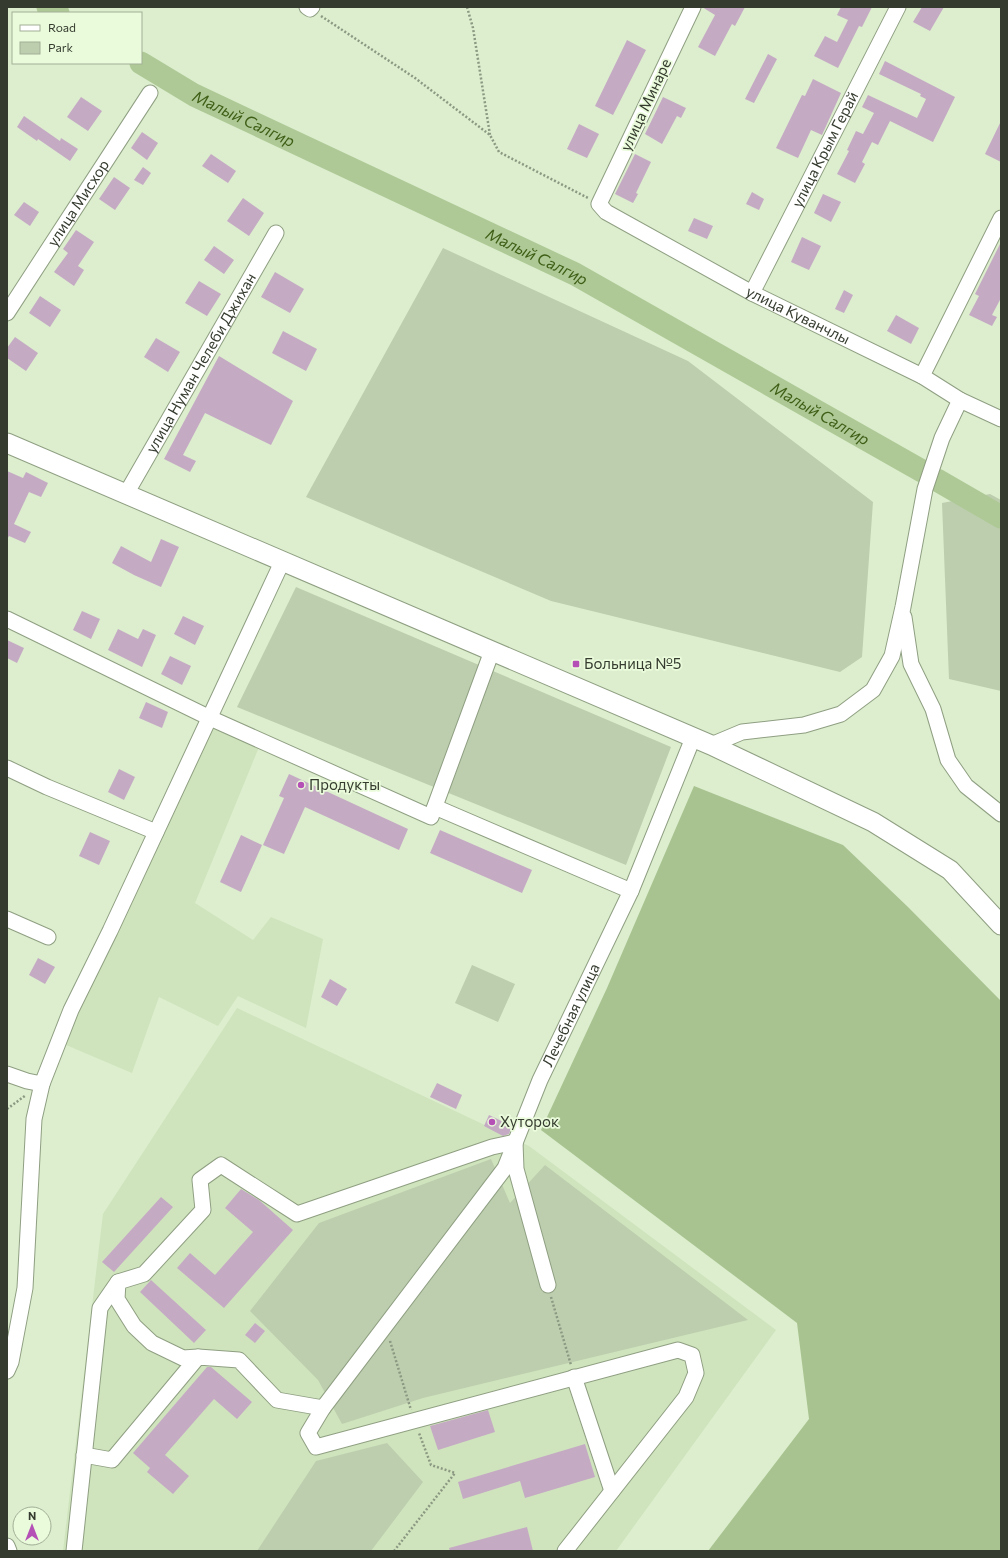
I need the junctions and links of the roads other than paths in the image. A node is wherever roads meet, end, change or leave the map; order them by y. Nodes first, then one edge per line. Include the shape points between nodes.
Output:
1 (693, 7) edge
2 (898, 7) edge
3 (150, 93) dead end
4 (599, 204) joint
5 (1001, 218) edge
6 (276, 233) dead end
7 (752, 293) junction
8 (7, 313) edge
9 (922, 376) junction
10 (960, 400) junction
11 (1001, 419) edge
12 (7, 443) edge
13 (126, 494) junction
14 (282, 560) junction
15 (903, 608) junction
16 (7, 619) edge
17 (492, 651) junction
18 (210, 718) junction
19 (693, 738) junction
20 (711, 745) junction
21 (7, 768) edge
22 (433, 812) junction
23 (1001, 814) edge
24 (156, 832) junction
25 (631, 891) junction
26 (7, 919) edge
27 (1001, 925) edge
28 (48, 938) dead end
29 (7, 1074) edge
30 (42, 1084) junction
31 (515, 1142) junction
32 (118, 1282) junction
33 (548, 1285) road end
34 (198, 1357) junction
35 (7, 1371) edge
36 (574, 1377) junction
37 (323, 1408) junction
38 (84, 1455) junction
39 (612, 1491) junction
40 (7, 1546) edge
41 (9, 1551) edge
42 (74, 1551) edge
43 (565, 1551) edge

1 - 4 street, улица Минаре
2 - 7 street, улица Крым Герай
3 - 8 street, улица Мисхор
4 - 7 street, улица Куванчлы via 606,212
5 - 9 street
6 - 13 street, улица Нуман Челеби Джихан
7 - 9 street, улица Куванчлы
9 - 10 street, улица Куванчлы
10 - 11 street, улица Куванчлы
10 - 15 street via 942,438 925,489
12 - 13 main road
13 - 14 main road
14 - 17 main road
14 - 18 street
15 - 20 street via 892,656 873,690 841,714 804,725 742,732
15 - 23 street via 910,664 934,709 948,760 966,786
16 - 18 street
17 - 19 main road
17 - 22 street
18 - 22 street
18 - 24 street
19 - 20 main road
19 - 25 street, Лечебная улица
20 - 27 main road via 873,822 950,870
21 - 24 street via 46,787
22 - 25 street
24 - 30 street via 71,1010
25 - 31 street, Лечебная улица via 540,1080
26 - 28 street
29 - 30 street
30 - 35 street via 34,1119 25,1288 11,1362
31 - 32 street via 492,1147 297,1214 221,1165 200,1180 203,1210 144,1274
31 - 33 street via 516,1169
31 - 37 street, Лечебная улица via 505,1168
32 - 34 street via 117,1299 134,1326 152,1343 183,1358
32 - 38 street via 100,1308
34 - 37 street via 239,1360 277,1400
34 - 38 street via 112,1460
36 - 37 street, Лечебная улица via 316,1447 308,1433
36 - 39 street
36 - 39 street via 678,1350 692,1355 696,1373 686,1397
38 - 42 street
39 - 43 street
40 - 41 street

